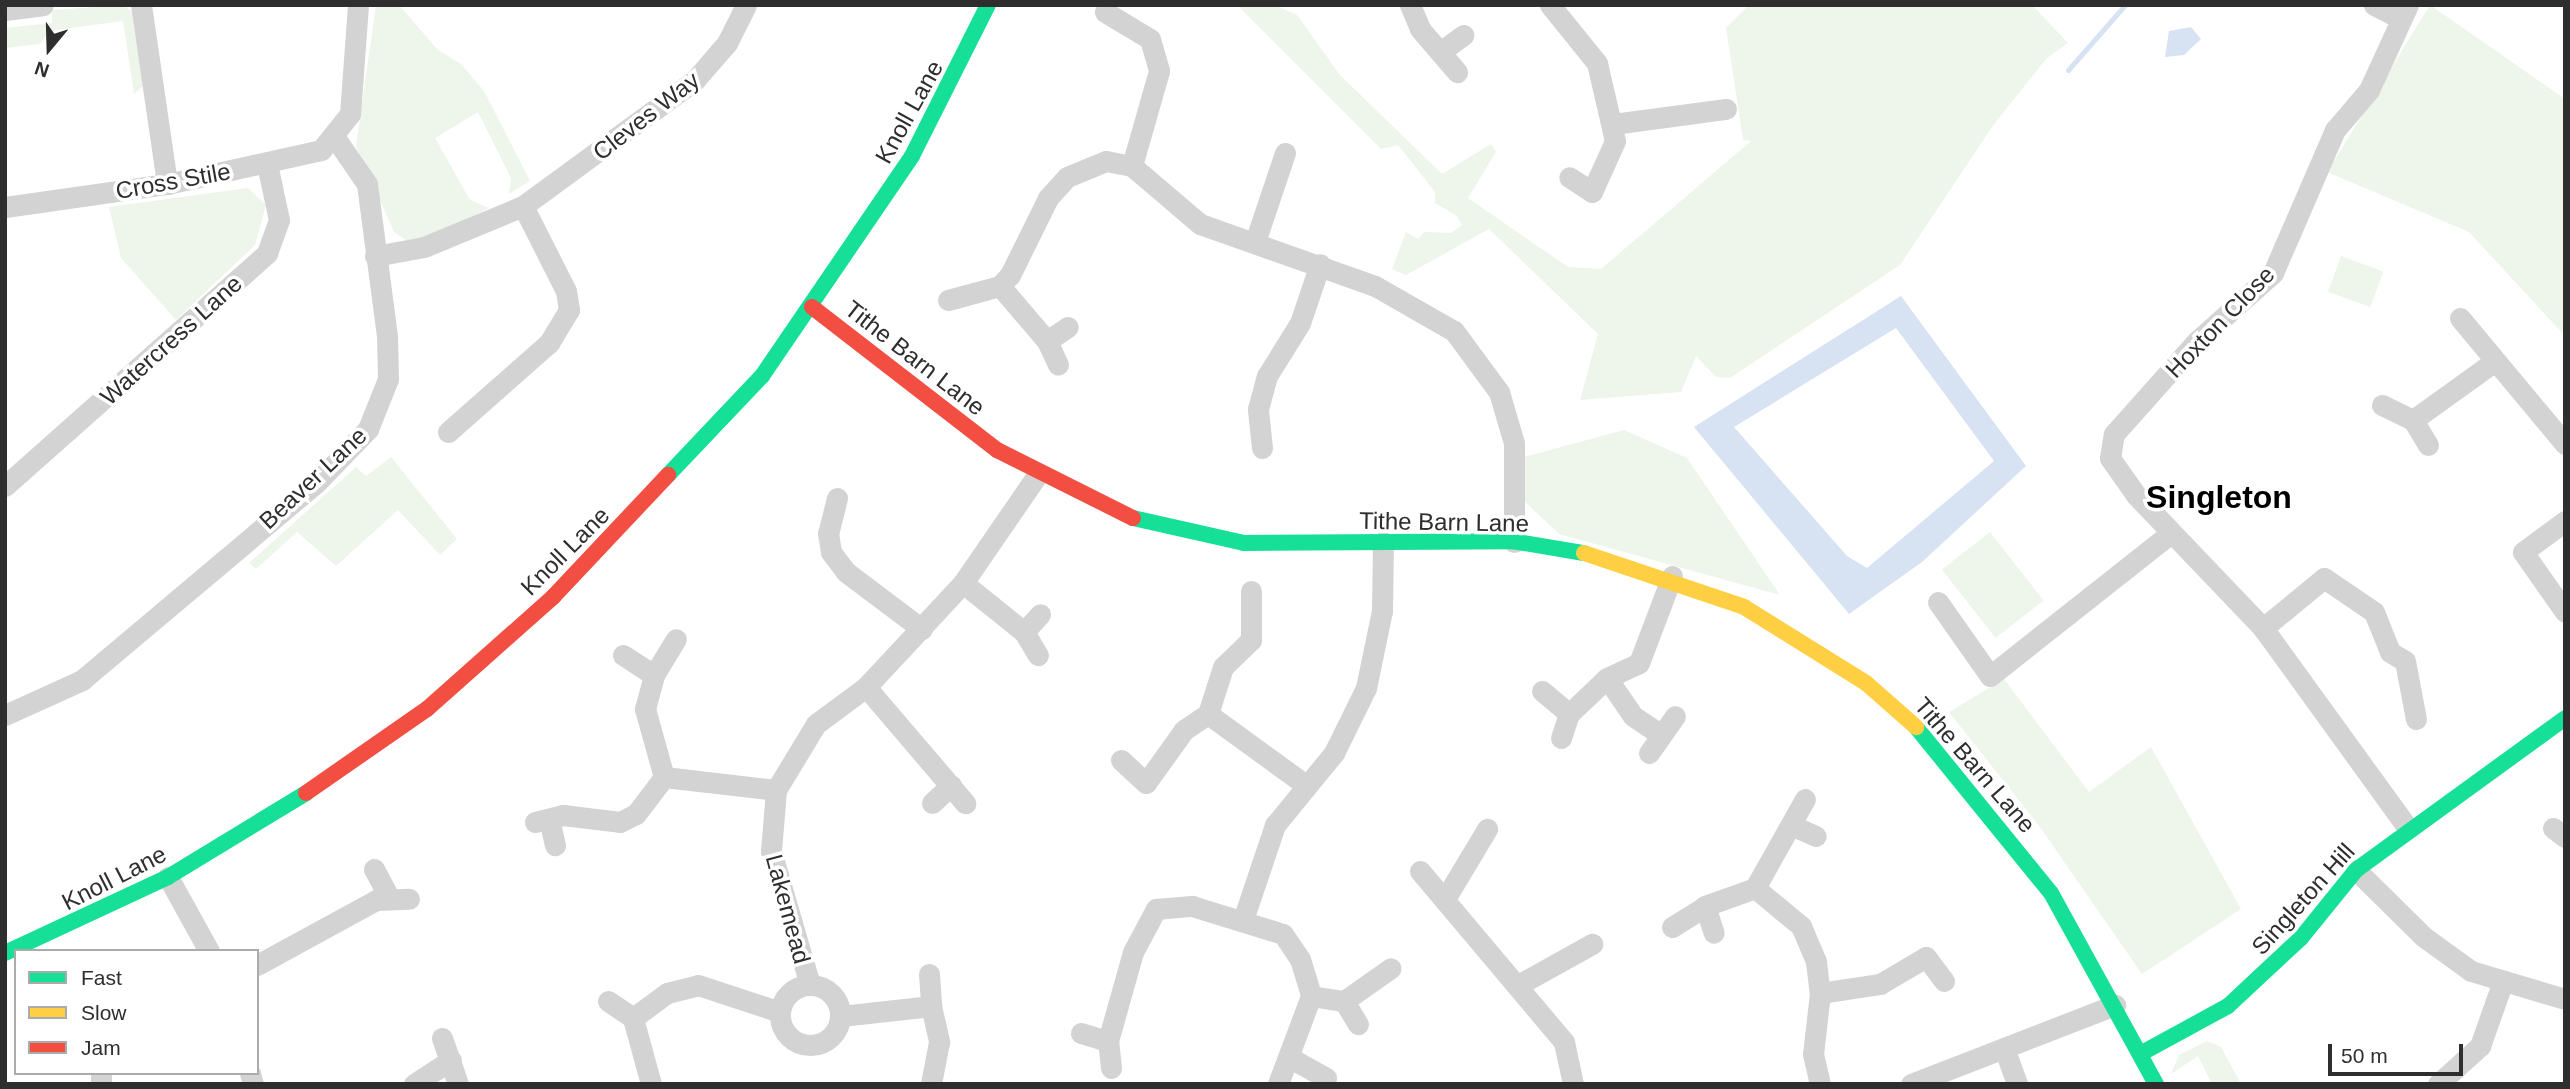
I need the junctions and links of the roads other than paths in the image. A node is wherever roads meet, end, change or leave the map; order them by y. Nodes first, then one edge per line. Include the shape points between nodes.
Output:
1 (43, 5) edge
2 (141, 5) edge
3 (358, 5) edge
4 (746, 5) edge
5 (988, 5) edge
6 (1410, 5) edge
7 (2374, 5) edge
8 (1561, 9) edge
9 (5, 10) edge
10 (1105, 12) dead end
11 (2404, 12) edge
12 (1463, 35) dead end
13 (1440, 51) junction
14 (1457, 72) dead end
15 (1726, 108) dead end
16 (1613, 124) junction
17 (336, 139) junction
18 (1285, 153) dead end
19 (267, 164) junction
20 (1132, 166) junction
21 (1569, 177) dead end
22 (166, 184) junction
23 (523, 206) junction
24 (5, 207) edge
25 (1255, 242) junction
26 (375, 256) junction
27 (1320, 264) junction
28 (1000, 286) junction
29 (948, 300) dead end
30 (812, 307) junction
31 (2459, 318) dead end
32 (1068, 327) dead end
33 (1047, 341) junction
34 (2495, 361) junction
35 (1058, 365) dead end
36 (2382, 405) dead end
37 (2413, 421) junction
38 (448, 432) dead end
39 (2565, 444) edge
40 (2428, 445) dead end
41 (1262, 447) dead end
42 (1038, 474) junction
43 (5, 486) edge
44 (837, 498) dead end
45 (2565, 521) edge
46 (2171, 533) junction
47 (1382, 542) junction
48 (1514, 542) junction
49 (1672, 576) junction
50 (963, 583) junction
51 (1251, 592) dead end
52 (1938, 602) dead end
53 (2565, 612) edge
54 (1040, 614) dead end
55 (2263, 628) junction
56 (922, 629) junction
57 (1024, 632) junction
58 (676, 639) dead end
59 (623, 655) dead end
60 (1038, 655) dead end
61 (654, 675) junction
62 (1606, 678) junction
63 (866, 687) junction
64 (1542, 691) dead end
65 (1208, 713) junction
66 (1569, 713) junction
67 (5, 715) edge
68 (1675, 716) dead end
69 (2565, 718) edge
70 (2416, 719) dead end
71 (1658, 733) junction
72 (1561, 738) dead end
73 (1649, 753) dead end
74 (1121, 760) dead end
75 (664, 777) junction
76 (1303, 783) junction
77 (951, 785) junction
78 (776, 790) junction
79 (1805, 799) dead end
80 (932, 803) dead end
81 (965, 803) dead end
82 (1791, 825) junction
83 (2407, 827) junction
84 (1487, 829) dead end
85 (1816, 836) dead end
86 (555, 845) dead end
87 (374, 869) dead end
88 (2356, 870) junction
89 (1420, 871) dead end
90 (168, 877) junction
91 (1755, 888) junction
92 (388, 895) junction
93 (410, 899) dead end
94 (1445, 899) junction
95 (1705, 905) junction
96 (1244, 917) junction
97 (1672, 927) dead end
98 (1714, 933) dead end
99 (1592, 944) dead end
100 (208, 949) edge
101 (5, 953) edge
102 (259, 964) edge
103 (1391, 968) dead end
104 (929, 974) dead end
105 (1944, 981) dead end
106 (2503, 982) junction
107 (810, 985) junction
108 (1518, 985) junction
109 (1820, 993) junction
110 (1311, 996) junction
111 (2565, 999) edge
112 (608, 1001) dead end
113 (1344, 1001) junction
114 (2115, 1005) junction
115 (931, 1006) junction
116 (779, 1012) junction
117 (841, 1016) junction
118 (633, 1018) junction
119 (1358, 1024) dead end
120 (1081, 1033) dead end
121 (442, 1038) dead end
122 (1108, 1041) junction
123 (2004, 1048) junction
124 (2140, 1054) junction
125 (1292, 1059) junction
126 (451, 1060) junction
127 (1111, 1068) dead end
128 (1326, 1078) dead end
129 (414, 1084) edge
130 (458, 1084) edge
131 (651, 1084) edge
132 (931, 1084) edge
133 (1278, 1084) edge
134 (1573, 1084) edge
135 (1820, 1084) edge
136 (1911, 1084) edge
137 (2017, 1084) edge
138 (2156, 1084) edge
139 (2438, 1084) edge

1 - 9 street
2 - 22 street
3 - 17 street via 350,114
4 - 23 street, Cleves Way via 727,43 695,80
5 - 30 street, Knoll Lane via 912,156
6 - 13 street
7 - 11 street
8 - 16 street via 1597,63
10 - 20 street via 1150,39 1159,71
11 - 46 street, Hoxton Close via 2370,90 2335,130 2273,273 2197,341 2115,434 2110,458
12 - 13 street
13 - 14 street
15 - 16 street
16 - 21 street via 1614,146 1592,192
17 - 19 street, Cross Stile via 305,158
17 - 26 street, Beaver Lane via 367,184
18 - 25 street
19 - 22 street, Cross Stile
19 - 43 street, Watercress Lane via 279,220 267,253
20 - 25 street via 1200,224
20 - 28 street via 1106,161 1067,177 1048,198
22 - 24 street, Cross Stile
23 - 26 street, Cleves Way via 424,247
23 - 38 street via 566,291 569,310 549,343
25 - 27 street
26 - 67 street, Beaver Lane via 390,364 368,429 317,482 82,680
27 - 41 street via 1300,323 1267,376 1258,409
27 - 48 street via 1424,308 1483,364 1514,443
28 - 29 street
28 - 33 street
30 - 42 street, Tithe Barn Lane
30 - 90 street, Knoll Lane via 762,376 680,466 467,676 321,784
31 - 34 street
32 - 33 street
33 - 35 street
34 - 37 street
34 - 39 street
36 - 37 street
37 - 40 street
42 - 47 street, Tithe Barn Lane via 1129,517 1205,536 1244,543
42 - 50 street, Lakemead
44 - 56 street via 828,533 831,550 846,572
45 - 53 street via 2523,552
46 - 52 street via 1990,676
46 - 55 street, Hoxton Close
47 - 48 street, Tithe Barn Lane
47 - 76 street via 1382,611 1370,676 1334,753
48 - 49 street, Tithe Barn Lane
49 - 62 street via 1639,663
49 - 114 street, Tithe Barn Lane via 1744,607 1866,683 1904,715 2051,893
50 - 56 street, Lakemead
50 - 57 street
51 - 65 street via 1251,640 1223,667
54 - 57 street
55 - 70 street via 2324,578 2374,612 2390,652 2405,661
55 - 83 street, Hoxton Close
56 - 63 street, Lakemead
57 - 60 street
58 - 61 street
59 - 61 street
61 - 75 street via 645,709
62 - 66 street
62 - 71 street via 1633,716
63 - 77 street
63 - 78 street, Lakemead via 816,724
64 - 66 street
65 - 74 street via 1184,730 1146,783
65 - 76 street
66 - 72 street
68 - 71 street
69 - 83 street, Singleton Hill
71 - 73 street
75 - 78 street
75 - 86 street via 636,814 620,822 542,820
76 - 96 street via 1275,825
77 - 80 street
77 - 81 street
78 - 107 street, Lakemead via 771,851
79 - 82 street
82 - 85 street
82 - 91 street
83 - 88 street, Singleton Hill
84 - 94 street
87 - 92 street
88 - 106 street via 2447,956
88 - 124 street, Singleton Hill via 2257,982 2207,1019
89 - 94 street
90 - 100 street
90 - 101 street, Knoll Lane
91 - 95 street
91 - 109 street via 1801,926
92 - 93 street
92 - 102 street
94 - 108 street
95 - 97 street
95 - 98 street
96 - 110 street via 1283,934 1300,959
96 - 122 street via 1192,906 1147,905
99 - 108 street
103 - 113 street
104 - 115 street
105 - 109 street via 1926,957 1880,984
106 - 111 street
106 - 139 street via 2480,1046
107 - 116 street via 796,988
107 - 117 street via 832,994
108 - 134 street via 1564,1042
109 - 135 street via 1813,1054
110 - 113 street
110 - 125 street
112 - 118 street
113 - 119 street
114 - 123 street
114 - 124 street, Tithe Barn Lane
115 - 117 street
115 - 132 street via 939,1042
116 - 117 street via 788,1037 814,1046 837,1030
116 - 118 street via 698,985 667,993
118 - 131 street
120 - 122 street
121 - 126 street
122 - 127 street
123 - 136 street
123 - 137 street
124 - 138 street, Tithe Barn Lane
125 - 128 street
125 - 133 street
126 - 129 street
126 - 130 street

